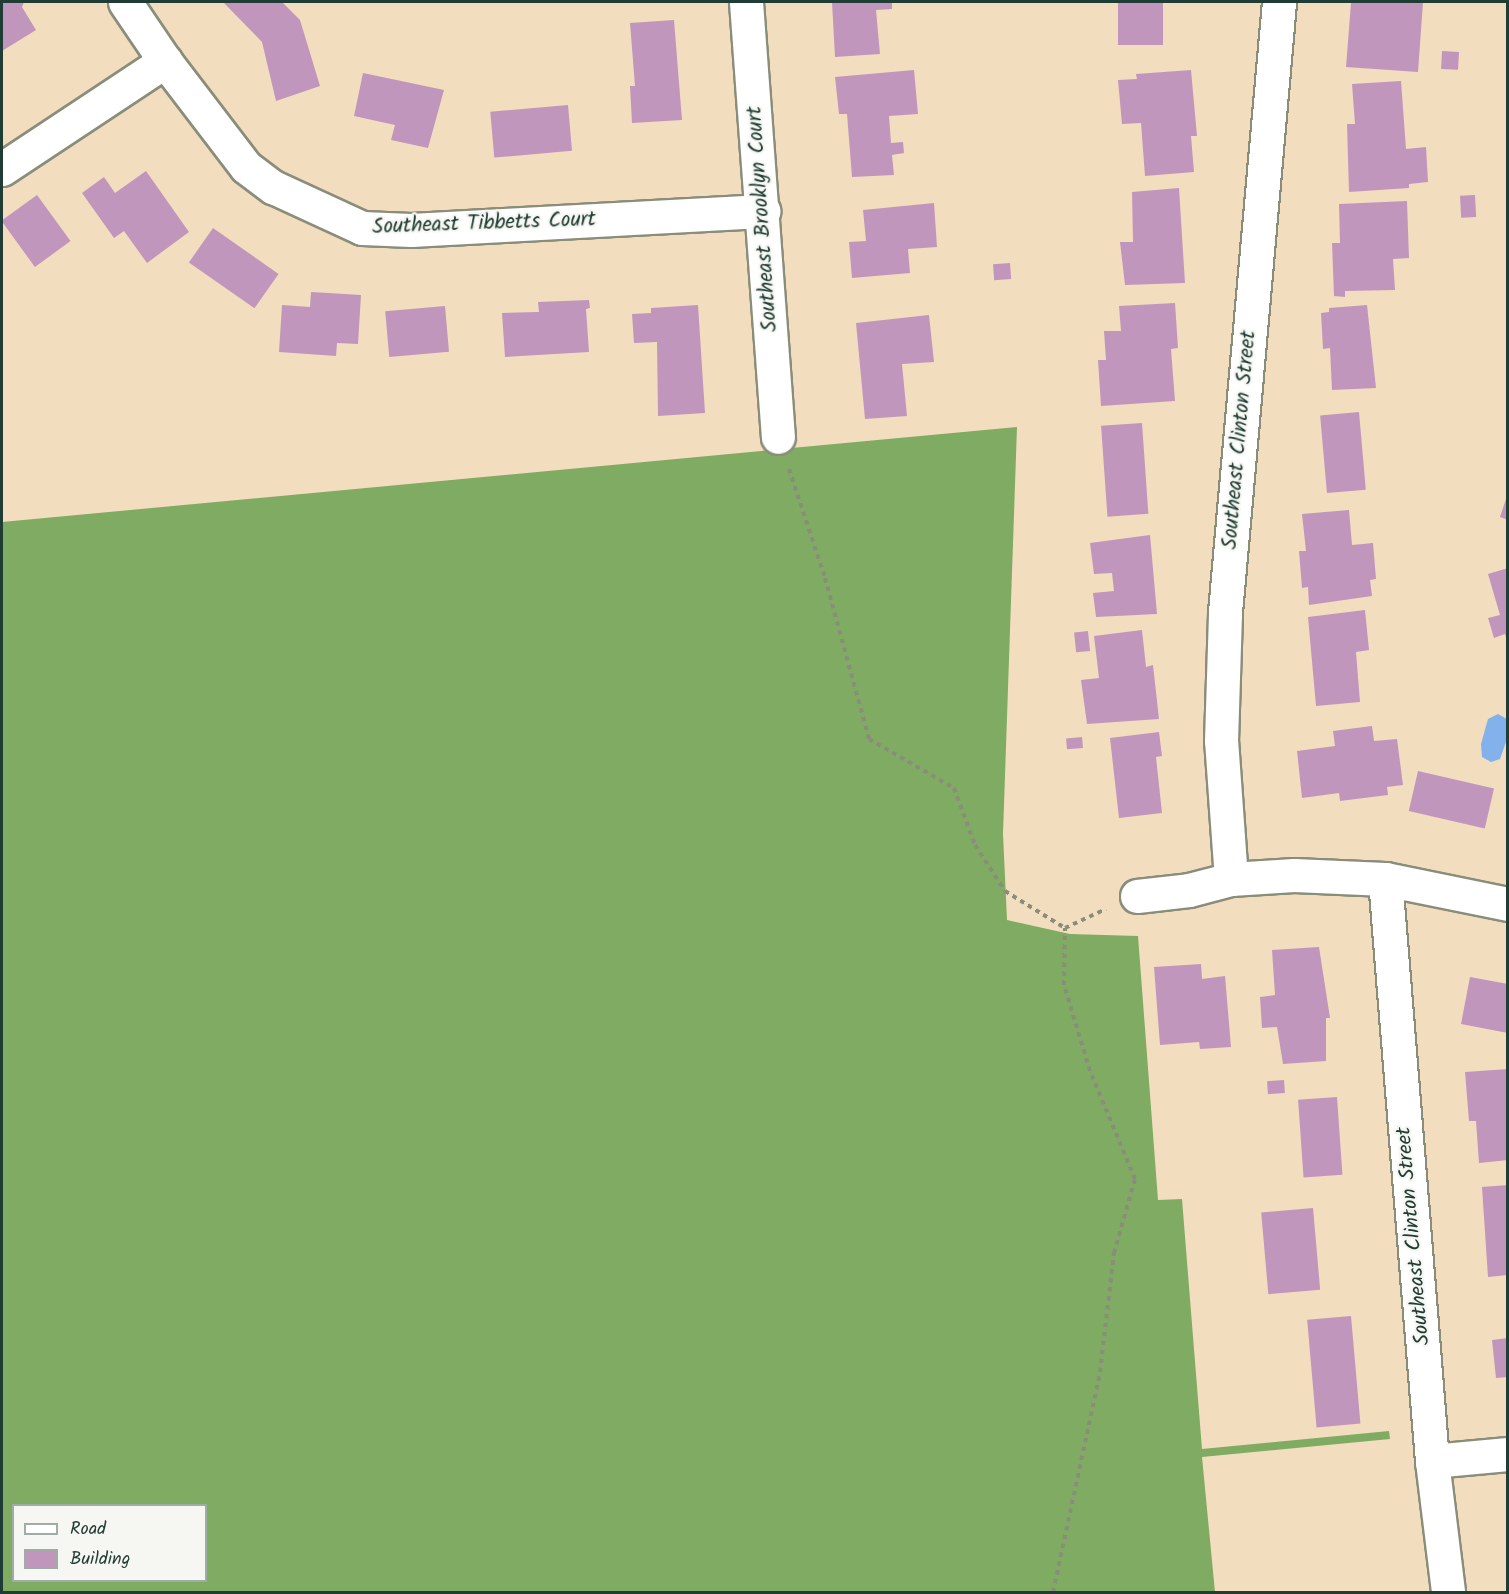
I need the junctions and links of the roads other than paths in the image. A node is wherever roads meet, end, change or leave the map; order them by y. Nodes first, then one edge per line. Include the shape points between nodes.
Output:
1 (125, 2) edge
2 (746, 2) edge
3 (1279, 2) edge
4 (165, 61) junction
5 (2, 169) edge
6 (763, 211) junction
7 (778, 437) road end
8 (1231, 879) junction
9 (1385, 879) junction
10 (1137, 896) road end
11 (1508, 903) edge
12 (1508, 1454) edge
13 (1432, 1461) junction
14 (1448, 1593) edge

1 - 4 street, Southeast Tibbetts Court
2 - 6 street, Southeast Brooklyn Court
3 - 8 street, Southeast Clinton Street via 1225,612 1221,741
4 - 5 street
4 - 6 street, Southeast Tibbetts Court via 246,167 273,187 362,228 411,231
6 - 7 street, Southeast Brooklyn Court
8 - 9 street via 1294,875
8 - 10 street via 1189,890
9 - 11 street
9 - 13 street, Southeast Clinton Street
12 - 13 street
13 - 14 street, Southeast Clinton Street

